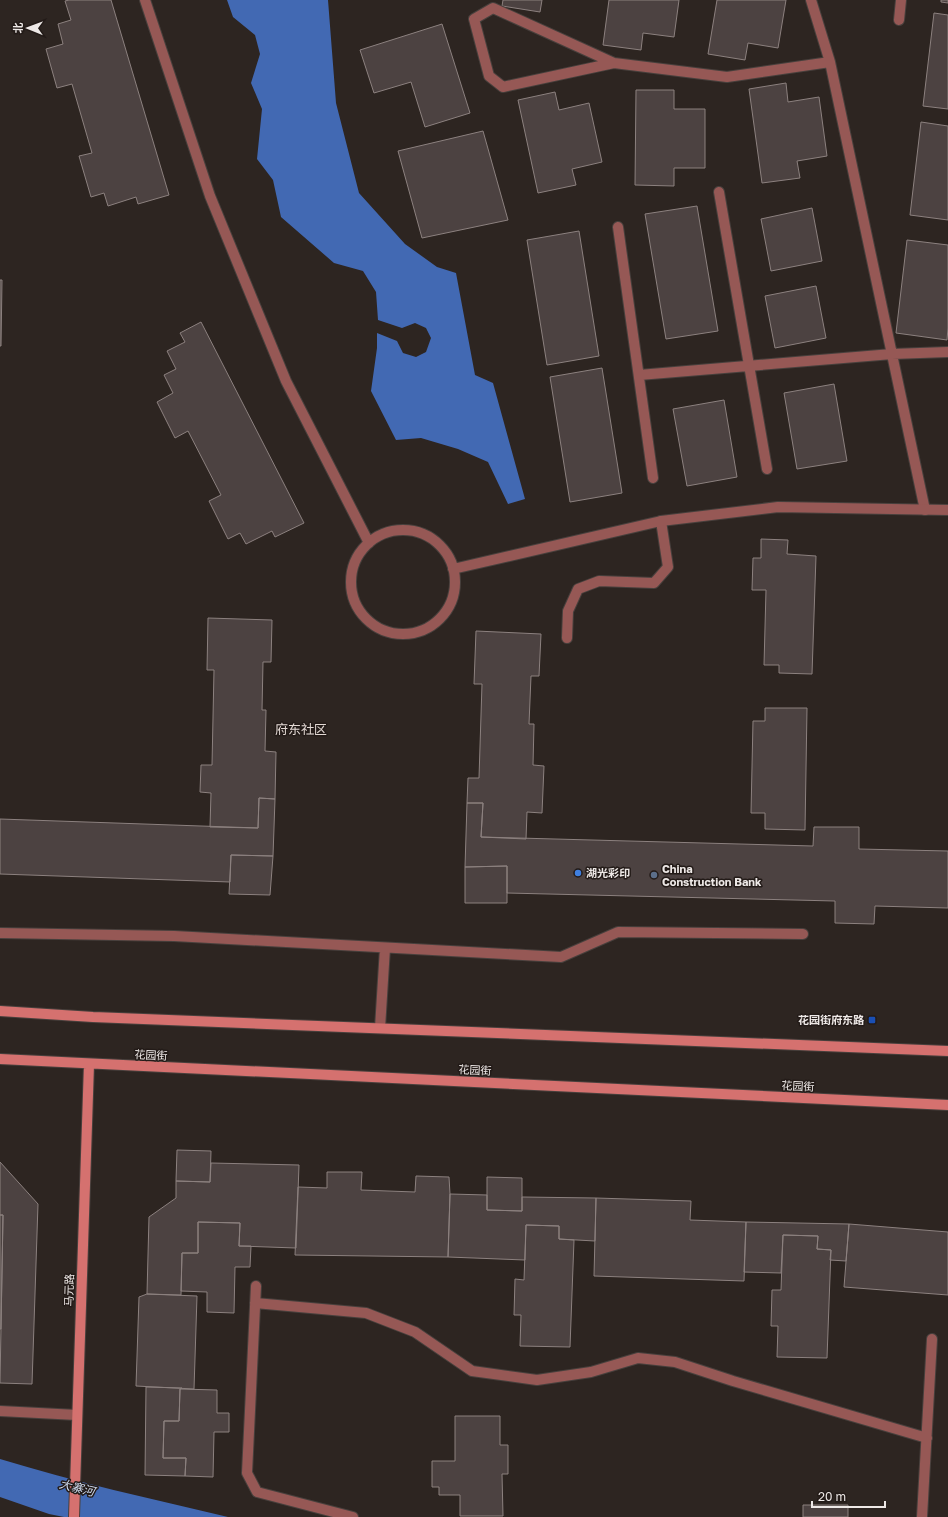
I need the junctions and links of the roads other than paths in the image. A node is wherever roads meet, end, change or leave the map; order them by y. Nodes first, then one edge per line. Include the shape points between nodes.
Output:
1 (145, 0) edge
2 (811, 0) edge
3 (901, 0) edge
4 (899, 20) dead end
5 (830, 62) junction
6 (614, 63) junction
7 (719, 192) dead end
8 (618, 227) dead end
9 (948, 352) edge
10 (892, 354) junction
11 (749, 366) junction
12 (639, 375) junction
13 (767, 469) dead end
14 (653, 478) dead end
15 (925, 510) junction
16 (948, 510) edge
17 (661, 521) junction
18 (368, 543) junction
19 (453, 569) junction
20 (567, 638) dead end
21 (0, 933) edge
22 (803, 934) dead end
23 (384, 948) junction
24 (0, 1011) edge
25 (380, 1028) junction
26 (948, 1051) edge
27 (0, 1059) edge
28 (89, 1064) junction
29 (948, 1105) edge
30 (256, 1286) dead end
31 (255, 1303) junction
32 (932, 1338) dead end
33 (0, 1411) edge
34 (77, 1415) junction
35 (927, 1438) junction
36 (74, 1517) edge
37 (353, 1517) edge
38 (922, 1517) edge

1 - 18 street via 210,196 286,381
2 - 5 street
3 - 4 street
5 - 6 street via 727,77
5 - 10 street
6 - 6 street via 493,8 474,19 489,76 503,87
7 - 11 street
8 - 12 street
9 - 10 street
10 - 11 street
10 - 15 street
11 - 12 street
11 - 13 street
12 - 14 street
15 - 16 street
15 - 17 street via 778,506
17 - 19 street
17 - 20 street via 668,567 654,583 599,581 578,589 568,610
18 - 19 street via 383,533 401,529 418,532 434,540 446,553
18 - 19 street via 358,556 352,571 351,588 356,604 366,618 379,628 395,633 412,633 427,628 441,617 450,603 455,586
21 - 23 street via 174,936
22 - 23 street via 618,932 561,956
23 - 25 street
24 - 25 main road
25 - 26 main road
27 - 28 main road, 花园街
28 - 29 main road, 花园街
28 - 34 main road, 马元路
30 - 31 street
31 - 35 street via 366,1313 416,1332 472,1371 537,1380 591,1372 638,1358 675,1362
31 - 37 street via 247,1473 257,1492
32 - 35 street
33 - 34 street
34 - 36 main road, 马元路
35 - 38 street

